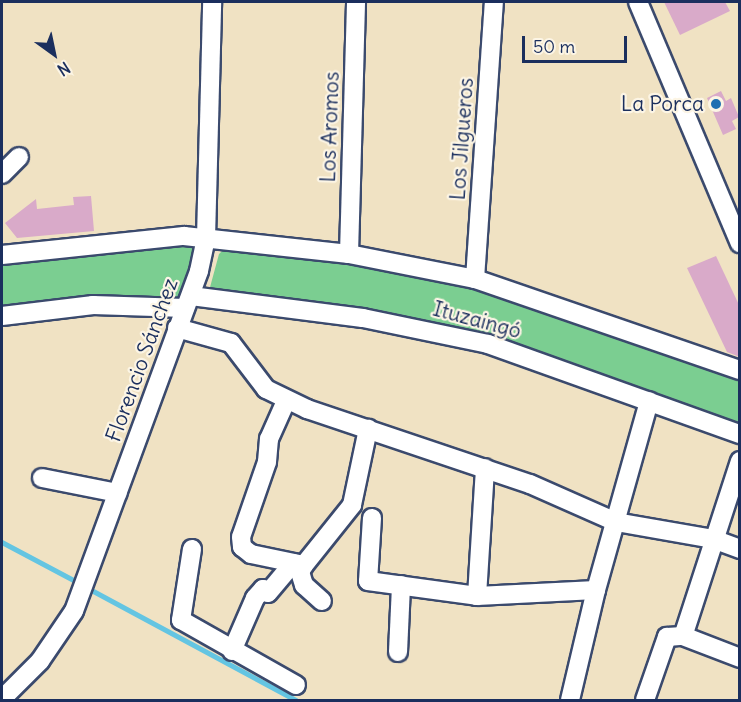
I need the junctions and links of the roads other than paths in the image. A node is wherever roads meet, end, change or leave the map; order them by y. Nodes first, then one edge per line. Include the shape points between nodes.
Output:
1 (212, 2) edge
2 (356, 2) edge
3 (494, 2) edge
4 (638, 2) edge
5 (19, 157) dead end
6 (2, 174) edge
7 (206, 238) junction
8 (740, 243) edge
9 (349, 254) junction
10 (2, 255) edge
11 (475, 279) junction
12 (188, 302) junction
13 (2, 316) edge
14 (177, 328) junction
15 (740, 370) edge
16 (649, 400) junction
17 (286, 401) junction
18 (368, 429) junction
19 (740, 434) edge
20 (740, 461) edge
21 (485, 468) junction
22 (42, 478) dead end
23 (118, 493) junction
24 (372, 518) dead end
25 (616, 522) junction
26 (713, 539) junction
27 (192, 549) dead end
28 (740, 549) edge
29 (298, 564) junction
30 (401, 585) junction
31 (596, 590) junction
32 (477, 596) junction
33 (322, 601) dead end
34 (683, 636) junction
35 (231, 651) junction
36 (398, 652) dead end
37 (740, 658) edge
38 (296, 685) dead end
39 (2, 698) edge
40 (570, 700) edge
41 (645, 700) edge

1 - 7 street, Florencio Sánchez
2 - 9 street, Los Aromos
3 - 11 street, Los Jilgueros
4 - 8 street
5 - 6 street
7 - 9 street, Ituzaingó
7 - 10 street, Ituzaingó via 165,237
7 - 12 street, Florencio Sánchez
9 - 11 street, Ituzaingó
11 - 15 street, Ituzaingó
12 - 13 street, Ituzaingó via 82,305
12 - 14 street, Florencio Sánchez
12 - 16 street, Ituzaingó via 363,318 441,333 524,355
14 - 17 street via 231,343 260,383
14 - 23 street, Florencio Sánchez
16 - 19 street, Ituzaingó
16 - 25 street
17 - 18 street
17 - 29 street via 269,440 267,462 241,542 250,554
18 - 21 street
18 - 29 street via 350,510
20 - 26 street
21 - 25 street
21 - 32 street
22 - 23 street
23 - 39 street, Florencio Sánchez via 74,611 40,661
24 - 30 street via 368,581
25 - 26 street
25 - 31 street
26 - 28 street
26 - 34 street
27 - 35 street via 180,618
29 - 33 street via 304,585
29 - 35 street via 268,593 263,589 255,598
30 - 32 street
30 - 36 street
31 - 32 street
31 - 40 street
34 - 37 street
34 - 41 street via 667,637
35 - 38 street

